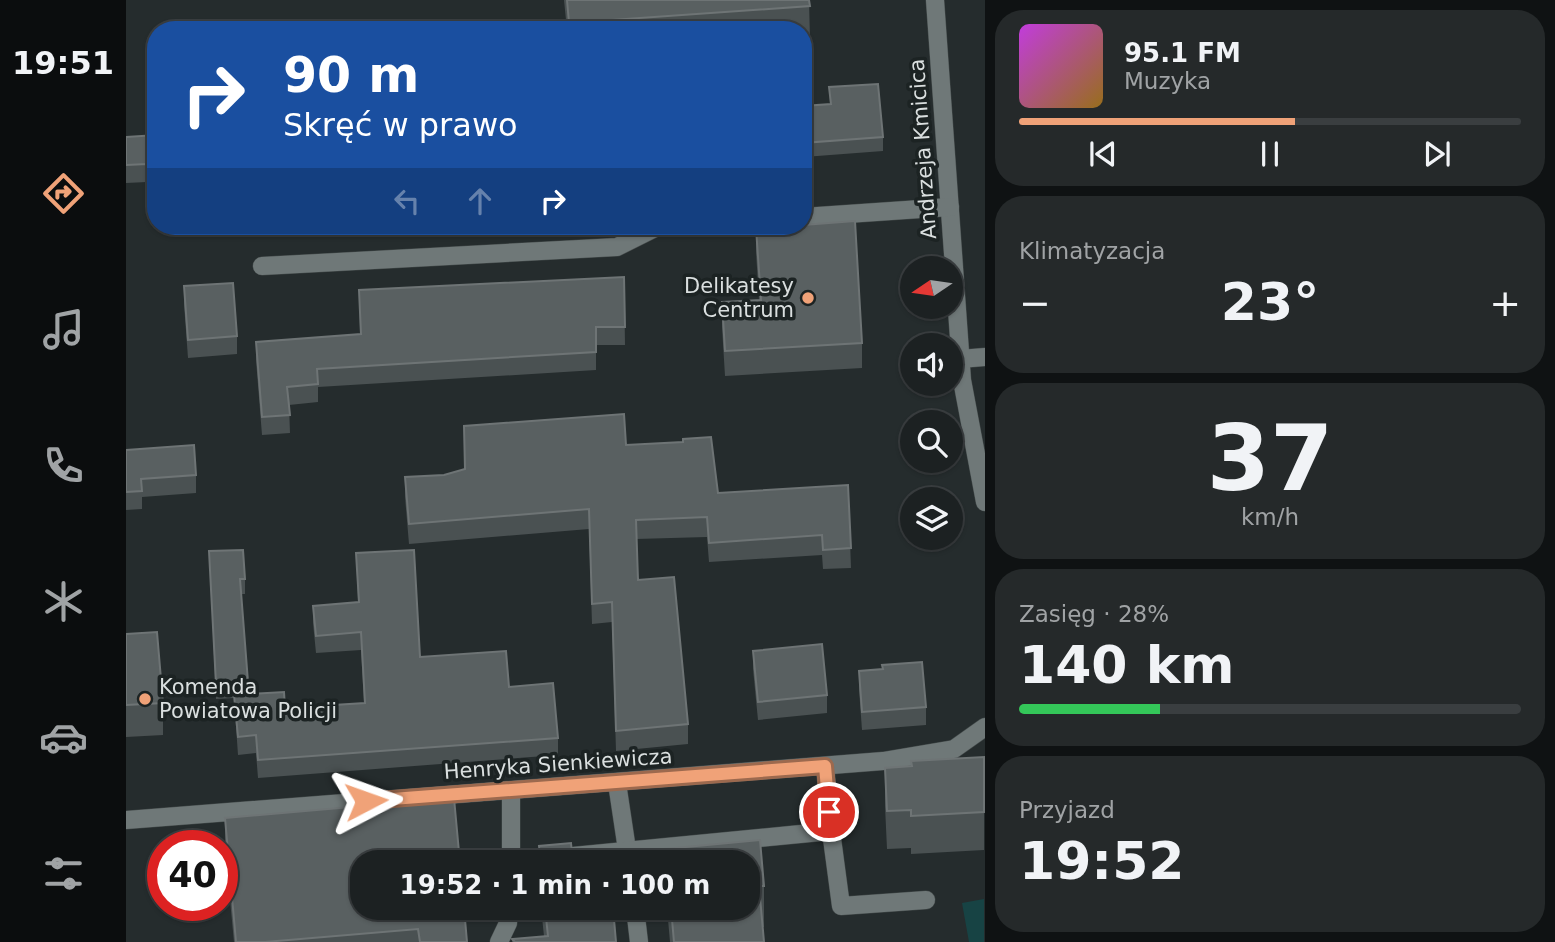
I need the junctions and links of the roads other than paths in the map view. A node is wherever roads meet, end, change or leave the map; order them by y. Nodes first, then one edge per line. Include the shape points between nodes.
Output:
1 (935, 0) edge
2 (950, 208) junction
3 (812, 216) edge
4 (641, 235) edge
5 (262, 266) dead end
6 (958, 333) edge
7 (985, 357) edge
8 (963, 359) edge
9 (963, 381) edge
10 (985, 502) edge
11 (980, 734) edge
12 (825, 766) junction
13 (617, 783) junction
14 (511, 791) junction
15 (126, 820) edge
16 (831, 831) junction
17 (511, 850) edge
18 (627, 850) edge
19 (683, 850) edge
20 (926, 900) dead end
21 (507, 920) edge
22 (636, 920) edge
23 (499, 942) edge
24 (639, 942) edge

1 - 2 street, Andrzeja Kmicica
2 - 3 street
2 - 6 street, Andrzeja Kmicica
4 - 5 street via 617,247
7 - 8 street
9 - 10 street, Andrzeja Kmicica
11 - 12 street, Henryka Sienkiewicza via 954,749 935,753
12 - 13 street, Henryka Sienkiewicza
12 - 16 street
13 - 14 street, Henryka Sienkiewicza
13 - 18 street
14 - 15 street, Henryka Sienkiewicza
14 - 17 street
16 - 19 street
16 - 20 street via 841,906
21 - 23 street
22 - 24 street

